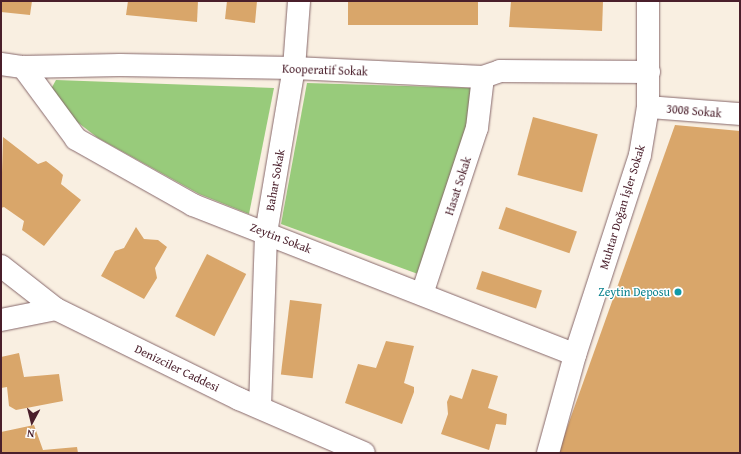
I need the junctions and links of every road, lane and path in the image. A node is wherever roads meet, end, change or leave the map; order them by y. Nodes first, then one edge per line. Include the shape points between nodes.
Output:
1 (299, 1) edge
2 (648, 1) edge
3 (1, 64) edge
4 (23, 67) junction
5 (294, 68) junction
6 (649, 72) junction
7 (483, 77) junction
8 (648, 107) junction
9 (740, 114) edge
10 (266, 233) junction
11 (1, 266) edge
12 (422, 294) junction
13 (56, 309) junction
14 (1, 320) edge
15 (575, 355) junction
16 (260, 407) junction
17 (364, 453) edge
18 (548, 453) edge

1 - 5 street, Bahar Sokak
2 - 6 street, Muhtar Doğan İşler Sokak
3 - 4 street, Kooperatif Sokak
4 - 5 street, Kooperatif Sokak via 120,65
4 - 10 street, Zeytin Sokak via 76,139 193,204
5 - 7 street, Kooperatif Sokak
5 - 10 street, Bahar Sokak
6 - 7 street, Kooperatif Sokak via 500,71
6 - 8 street, Muhtar Doğan İşler Sokak
7 - 12 street, Hasat Sokak via 477,128
8 - 9 street, 3008 Sokak
8 - 15 street, Muhtar Doğan İşler Sokak via 640,155
10 - 12 street, Zeytin Sokak
10 - 16 street, Bahar Sokak
11 - 13 street, Denizciler Caddesi
12 - 15 street, Zeytin Sokak
13 - 14 street
13 - 16 street, Denizciler Caddesi
15 - 18 street, Muhtar Doğan İşler Sokak
16 - 17 street, Denizciler Caddesi

